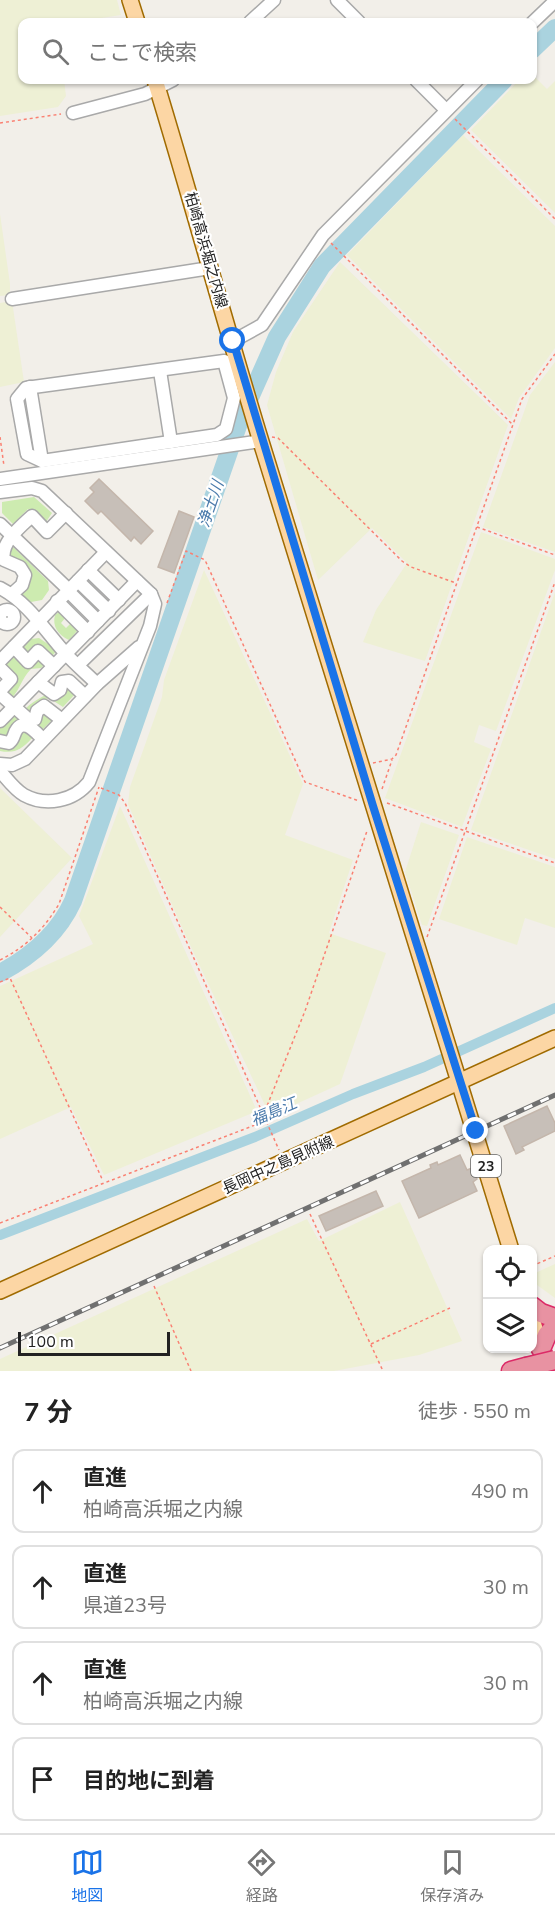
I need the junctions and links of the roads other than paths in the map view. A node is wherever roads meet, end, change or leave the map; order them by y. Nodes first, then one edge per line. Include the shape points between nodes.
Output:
1 (130, 0) edge
2 (274, 0) edge
3 (337, 0) edge
4 (555, 1) edge
5 (136, 18) edge
6 (254, 18) edge
7 (356, 18) edge
8 (537, 19) edge
9 (156, 84) edge
10 (420, 84) edge
11 (473, 84) edge
12 (446, 110) junction
13 (72, 112) road end
14 (210, 268) junction
15 (12, 298) dead end
16 (233, 341) junction
17 (231, 359) junction
18 (160, 371) junction
19 (261, 441) junction
20 (171, 442) junction
21 (3, 479) edge
22 (0, 492) edge
23 (66, 513) junction
24 (0, 524) edge
25 (13, 534) junction
26 (106, 552) junction
27 (88, 570) junction
28 (137, 581) junction
29 (72, 587) junction
30 (0, 588) edge
31 (12, 594) junction
32 (151, 594) junction
33 (119, 600) junction
34 (57, 601) junction
35 (109, 611) junction
36 (130, 615) junction
37 (39, 621) junction
38 (98, 621) junction
39 (150, 626) junction
40 (88, 632) junction
41 (140, 647) junction
42 (5, 652) edge
43 (66, 654) junction
44 (78, 665) junction
45 (54, 666) junction
46 (0, 668) edge
47 (38, 682) junction
48 (97, 684) junction
49 (0, 692) edge
50 (85, 696) junction
51 (13, 707) junction
52 (62, 720) junction
53 (0, 721) edge
54 (43, 740) junction
55 (0, 741) edge
56 (0, 764) edge
57 (0, 771) edge
58 (555, 1038) edge
59 (458, 1075) junction
60 (509, 1245) edge
61 (0, 1291) edge
62 (537, 1310) edge
63 (555, 1318) edge
64 (555, 1326) edge
65 (537, 1330) edge
66 (548, 1355) edge
67 (518, 1369) edge
68 (548, 1371) edge

1 - 5 main road
2 - 6 street
3 - 7 street
4 - 8 street
9 - 13 street
9 - 14 main road, 柏崎高浜堀之内線 / 23
10 - 12 street
11 - 12 street
12 - 16 street via 323,235 261,325
14 - 15 street
14 - 16 main road, 柏崎高浜堀之内線 / 23
16 - 17 main road, 柏崎高浜堀之内線 / 23
17 - 18 street
17 - 19 main road, 柏崎高浜堀之内線 / 23
17 - 20 street via 234,398 226,429 217,435
18 - 20 street
18 - 20 street via 30,387 42,461
19 - 21 street
19 - 59 main road, 柏崎高浜堀之内線 / 23
22 - 23 street via 37,489
23 - 25 street via 47,532 32,516
23 - 26 street
24 - 25 street
25 - 29 street
25 - 31 street via 0,553 25,575 22,585
26 - 27 street
26 - 28 street
27 - 29 street
27 - 33 street
28 - 32 street
28 - 33 street
29 - 34 street
29 - 35 street
29 - 38 street
30 - 31 street
31 - 37 street
32 - 36 street
32 - 39 street via 155,611
33 - 35 street
34 - 37 street
34 - 40 street
35 - 38 street
36 - 39 street
36 - 44 street
37 - 42 street
37 - 43 street
38 - 40 street
39 - 41 street
40 - 43 street
41 - 48 street
41 - 57 street via 83,789 59,801 25,795
42 - 45 street via 28,662 38,651
43 - 44 street
43 - 45 street
44 - 48 street
45 - 47 street
46 - 49 street via 11,680
47 - 50 street via 54,694 62,682 69,681
47 - 51 street
48 - 50 street
49 - 51 street
50 - 52 street
51 - 52 street via 31,720 40,707 47,706
51 - 53 street
52 - 54 street
54 - 55 street via 24,726 17,729 12,741
54 - 56 street via 18,762
58 - 59 main road, 長岡中之島見附線
59 - 60 main road, 23
59 - 61 main road, 長岡中之島見附線 via 284,1162
62 - 63 highway
64 - 66 highway via 547,1335
65 - 66 main road
66 - 67 highway, bridge
66 - 68 main road

